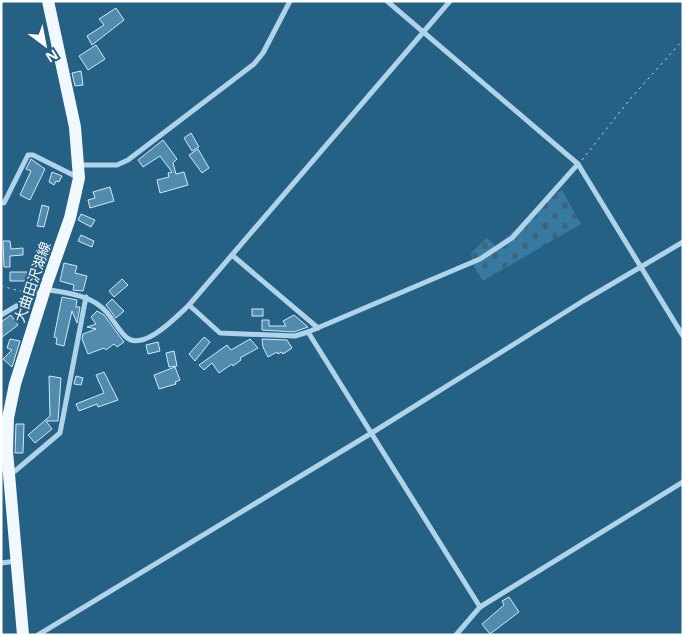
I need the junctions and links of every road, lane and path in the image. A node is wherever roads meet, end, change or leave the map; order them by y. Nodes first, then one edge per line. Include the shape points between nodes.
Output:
1 (48, 1) edge
2 (290, 1) edge
3 (387, 1) edge
4 (450, 1) edge
5 (424, 32) junction
6 (683, 40) edge
7 (578, 164) junction
8 (79, 172) junction
9 (4, 203) dead end
10 (683, 242) edge
11 (232, 254) junction
12 (640, 268) junction
13 (1, 286) edge
14 (45, 289) junction
15 (86, 297) junction
16 (189, 305) junction
17 (1, 315) edge
18 (318, 328) junction
19 (308, 332) junction
20 (683, 336) edge
21 (370, 434) junction
22 (5, 471) edge
23 (683, 482) edge
24 (17, 561) junction
25 (1, 563) edge
26 (480, 607) junction
27 (23, 635) edge
28 (38, 635) edge
29 (456, 635) edge

1 - 8 main road, 大曲田沢湖線 via 75,127
2 - 8 street via 254,64 128,160
3 - 5 street
4 - 5 street
5 - 7 street
5 - 11 street
6 - 7 path
7 - 12 street
7 - 18 street via 512,238 480,258
8 - 9 street via 28,155
8 - 14 main road, 大曲田沢湖線 via 70,218
10 - 12 street
11 - 16 street
11 - 18 street
12 - 20 street
12 - 21 street
13 - 14 path via 24,292
14 - 15 street
14 - 17 street
14 - 22 main road, 大曲田沢湖線 via 15,384 8,418
15 - 16 street via 102,307 127,338 134,341 165,328
15 - 22 street via 60,433 15,471
16 - 19 street via 220,333 295,336
18 - 19 street
19 - 21 street
21 - 26 street
21 - 28 street
22 - 24 main road, 大曲田沢湖線
23 - 26 street
24 - 25 street
24 - 27 main road, 大曲田沢湖線
26 - 29 street

